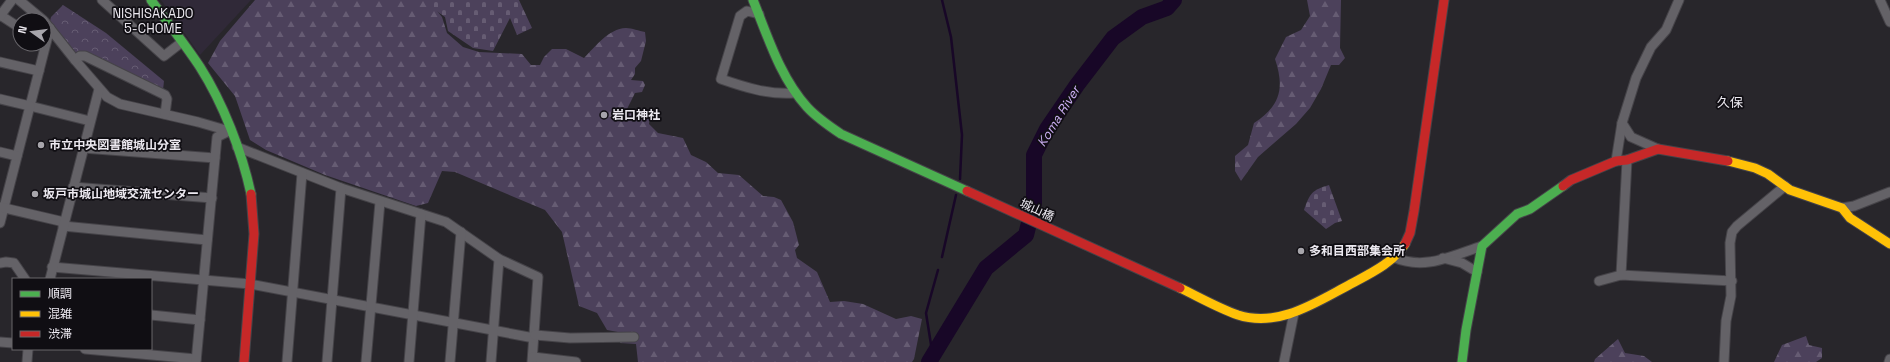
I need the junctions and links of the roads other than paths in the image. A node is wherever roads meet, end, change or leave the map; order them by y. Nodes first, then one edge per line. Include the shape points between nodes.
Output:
1 (12, 0) edge
2 (19, 0) edge
3 (102, 0) edge
4 (152, 0) edge
5 (753, 0) edge
6 (1444, 0) edge
7 (1679, 0) edge
8 (1880, 0) edge
9 (31, 12) edge
10 (759, 14) junction
11 (0, 15) edge
12 (1890, 22) edge
13 (12, 23) edge
14 (52, 35) edge
15 (182, 42) junction
16 (42, 52) edge
17 (74, 60) junction
18 (0, 62) edge
19 (39, 71) junction
20 (99, 89) junction
21 (794, 92) junction
22 (0, 99) edge
23 (30, 106) junction
24 (165, 114) junction
25 (90, 121) junction
26 (1622, 123) junction
27 (229, 131) junction
28 (237, 147) junction
29 (83, 148) junction
30 (1658, 149) junction
31 (0, 152) edge
32 (17, 156) junction
33 (215, 158) junction
34 (1627, 160) junction
35 (1616, 161) junction
36 (302, 173) junction
37 (1785, 186) junction
38 (73, 187) junction
39 (341, 188) junction
40 (1890, 192) edge
41 (212, 198) junction
42 (380, 202) junction
43 (2, 207) edge
44 (1842, 208) junction
45 (421, 214) junction
46 (0, 223) edge
47 (64, 224) junction
48 (462, 232) junction
49 (207, 240) junction
50 (1890, 244) edge
51 (1482, 246) junction
52 (1393, 258) junction
53 (1443, 258) junction
54 (499, 259) junction
55 (0, 263) edge
56 (52, 267) junction
57 (1477, 272) junction
58 (1621, 275) junction
59 (24, 278) edge
60 (50, 278) edge
61 (203, 280) junction
62 (1599, 281) dead end
63 (1732, 282) junction
64 (250, 284) junction
65 (292, 292) junction
66 (332, 299) junction
67 (370, 307) junction
68 (1294, 313) junction
69 (412, 314) junction
70 (152, 315) edge
71 (200, 320) junction
72 (453, 322) junction
73 (494, 330) junction
74 (535, 336) junction
75 (634, 337) dead end
76 (0, 342) edge
77 (12, 343) edge
78 (28, 350) edge
79 (95, 350) edge
80 (532, 359) edge
81 (196, 360) edge
82 (27, 362) edge
83 (244, 362) edge
84 (287, 362) edge
85 (327, 362) edge
86 (366, 362) edge
87 (409, 362) edge
88 (450, 362) edge
89 (491, 362) edge
90 (576, 362) edge
91 (1284, 362) edge
92 (1462, 362) edge
93 (1724, 362) edge

1 - 11 street
2 - 9 street
3 - 15 street via 164,56
4 - 15 street
5 - 10 street, 城山橋
6 - 52 street, 城山橋 via 1411,230 1404,246
7 - 26 street via 1666,30 1651,47 1643,62
8 - 12 street
10 - 21 street, 城山橋 via 784,76
10 - 21 street via 747,11 740,16 721,79 769,92
11 - 13 street
14 - 17 street
15 - 27 street via 216,96
16 - 19 street
17 - 20 street
17 - 24 street via 85,56 165,95
18 - 19 street
19 - 23 street
20 - 24 street via 120,104
20 - 25 street
21 - 68 street, 城山橋 via 815,117 832,128 1239,315 1263,318
22 - 23 street
23 - 25 street
23 - 32 street
24 - 27 street
25 - 29 street
26 - 30 street via 1631,137
26 - 35 street
27 - 28 street
27 - 33 street via 217,137
28 - 36 street
28 - 64 street via 248,185 254,220
29 - 33 street
29 - 38 street
30 - 34 street
30 - 37 street via 1740,164 1768,174
31 - 32 street
32 - 43 street
33 - 41 street
34 - 35 street
34 - 58 street
35 - 51 street via 1571,180 1551,196 1517,214
36 - 39 street
36 - 65 street
37 - 44 street via 1800,195
37 - 63 street via 1732,232
38 - 41 street
38 - 47 street
39 - 42 street
39 - 66 street
40 - 44 street
41 - 49 street
42 - 45 street
42 - 67 street
43 - 46 street
43 - 47 street
44 - 50 street via 1850,218
45 - 48 street via 446,222
45 - 69 street
47 - 49 street
47 - 56 street
48 - 54 street
48 - 72 street
49 - 61 street
51 - 53 street
51 - 57 street
52 - 53 street via 1417,264
52 - 68 street, 城山橋 via 1381,268
53 - 57 street via 1462,263
54 - 73 street
54 - 74 street via 538,277
55 - 59 street via 14,263
56 - 60 street
56 - 61 street
57 - 92 street
58 - 62 street
58 - 63 street
61 - 64 street
61 - 71 street
63 - 93 street via 1726,320
64 - 65 street
64 - 83 street
65 - 66 street
65 - 84 street
66 - 67 street
66 - 85 street
67 - 69 street
67 - 86 street
68 - 91 street
69 - 72 street
69 - 87 street
70 - 71 street
71 - 81 street
72 - 73 street
72 - 88 street
73 - 74 street
73 - 89 street
74 - 75 street
74 - 80 street
76 - 77 street
78 - 82 street
79 - 81 street
80 - 90 street

